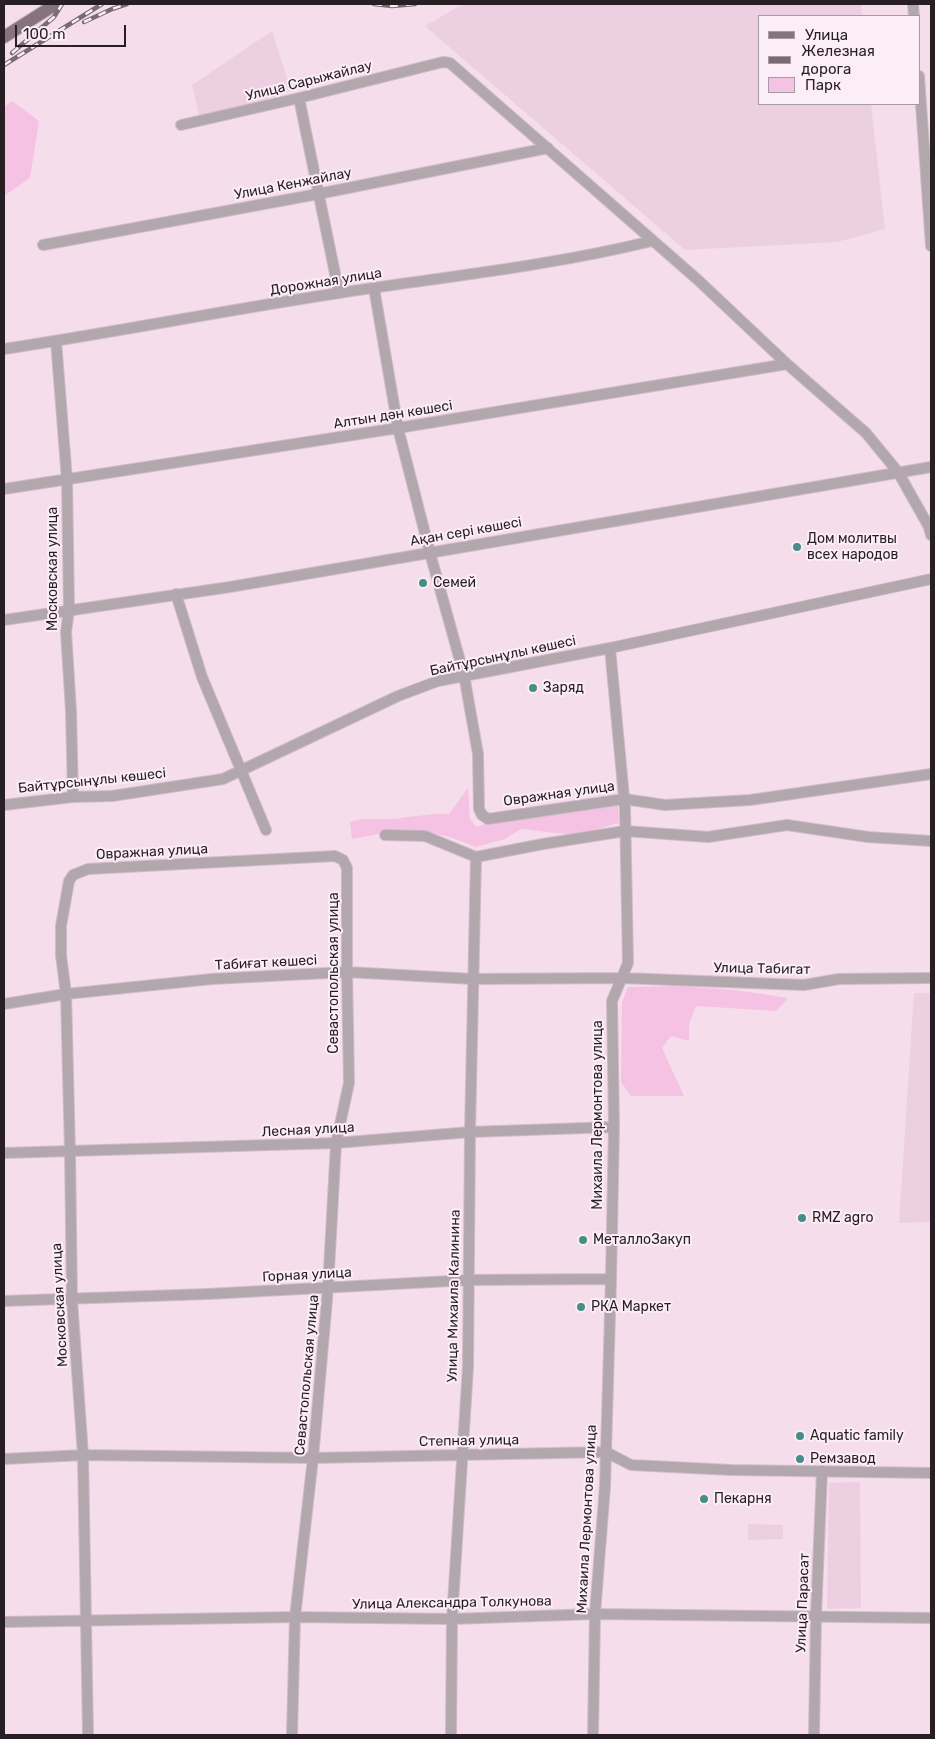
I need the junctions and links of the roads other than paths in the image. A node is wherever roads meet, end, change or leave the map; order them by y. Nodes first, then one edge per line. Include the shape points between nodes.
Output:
1 (56, 4) edge
2 (4, 37) edge
3 (920, 90) edge
4 (300, 98) junction
5 (181, 125) dead end
6 (548, 148) junction
7 (318, 194) junction
8 (652, 241) junction
9 (43, 244) dead end
10 (931, 246) edge
11 (374, 288) junction
12 (339, 293) junction
13 (56, 341) junction
14 (4, 349) edge
15 (787, 364) junction
16 (398, 428) junction
17 (931, 467) edge
18 (898, 472) junction
19 (67, 480) junction
20 (4, 489) edge
21 (931, 535) edge
22 (430, 552) junction
23 (931, 579) edge
24 (176, 594) junction
25 (68, 610) junction
26 (4, 620) edge
27 (610, 648) junction
28 (464, 675) junction
29 (241, 770) junction
30 (931, 774) edge
31 (73, 797) junction
32 (624, 799) junction
33 (4, 805) edge
34 (266, 830) dead end
35 (625, 830) junction
36 (385, 835) dead end
37 (931, 842) edge
38 (476, 857) junction
39 (348, 868) joint
40 (73, 875) joint
41 (347, 972) junction
42 (622, 978) junction
43 (931, 978) edge
44 (474, 979) junction
45 (66, 994) junction
46 (4, 1004) edge
47 (614, 1127) junction
48 (470, 1132) junction
49 (336, 1143) junction
50 (70, 1152) junction
51 (4, 1153) edge
52 (612, 1279) junction
53 (469, 1280) junction
54 (328, 1288) junction
55 (72, 1300) junction
56 (4, 1301) edge
57 (606, 1452) junction
58 (463, 1454) junction
59 (83, 1456) junction
60 (313, 1458) junction
61 (4, 1459) edge
62 (822, 1471) junction
63 (931, 1473) edge
64 (595, 1614) junction
65 (816, 1615) junction
66 (295, 1617) junction
67 (931, 1618) edge
68 (452, 1619) junction
69 (87, 1620) junction
70 (4, 1622) edge
71 (88, 1735) edge
72 (292, 1735) edge
73 (451, 1735) edge
74 (593, 1735) edge
75 (814, 1735) edge

1 - 2 main road
3 - 10 street
4 - 5 street, Улица Сарыжайлау
4 - 6 street, Улица Сарыжайлау via 450,63
4 - 7 street
6 - 7 street, Улица Кенжайлау
6 - 8 street
7 - 9 street, Улица Кенжайлау
7 - 12 street
8 - 11 street, Дорожная улица via 497,270
8 - 15 street
11 - 12 street, Дорожная улица
11 - 16 street
12 - 13 street, Дорожная улица
13 - 14 street, Дорожная улица
13 - 19 street, Московская улица
15 - 16 street, Алтын дән көшесі
15 - 18 street via 866,434
16 - 19 street, Алтын дән көшесі
16 - 22 street
17 - 18 street, Ақан сері көшесі
18 - 21 street
18 - 22 street, Ақан сері көшесі
19 - 20 street, Алтын дән көшесі
19 - 25 street, Московская улица
22 - 24 street, Ақан сері көшесі
22 - 28 street
23 - 27 street, Байтұрсынұлы көшесі
24 - 25 street, Ақан сері көшесі
24 - 29 street via 202,677
25 - 26 street, Ақан сері көшесі
25 - 31 street, Московская улица via 66,632
27 - 28 street, Байтұрсынұлы көшесі
27 - 32 street, Михаила Лермонтова улица
28 - 29 street, Байтұрсынұлы көшесі via 398,696
28 - 32 street, Овражная улица via 478,754 479,809 482,815 488,818
29 - 31 street, Байтұрсынұлы көшесі via 223,779 112,796
29 - 34 street
30 - 32 street, Овражная улица via 750,800 665,805
31 - 33 street, Байтұрсынұлы көшесі
32 - 35 street, Михаила Лермонтова улица
35 - 37 street via 708,837 788,824 868,837
35 - 38 street
35 - 42 street, Михаила Лермонтова улица via 628,963
36 - 38 street via 426,836
38 - 44 street, Улица Михаила Калинина
39 - 40 street, Овражная улица via 335,856 88,869
39 - 41 street, Севастопольская улица
40 - 45 street, Московская улица via 69,881 61,926 60,955
41 - 44 street, Табиғат көшесі
41 - 45 street, Табиғат көшесі via 212,979
41 - 49 street, Севастопольская улица via 349,1083
42 - 43 street, Улица Табигат via 804,985 839,979
42 - 44 street, Табиғат көшесі
42 - 47 street, Михаила Лермонтова улица via 612,1001
44 - 48 street, Улица Михаила Калинина
45 - 46 street, Табиғат көшесі
45 - 50 street, Московская улица
47 - 48 street, Лесная улица
47 - 52 street, Михаила Лермонтова улица
48 - 49 street, Лесная улица
48 - 53 street, Улица Михаила Калинина
49 - 50 street, Лесная улица
49 - 54 street, Севастопольская улица
50 - 51 street, Лесная улица
50 - 55 street, Московская улица
52 - 53 street, Горная улица
52 - 57 street, Михаила Лермонтова улица
53 - 54 street, Горная улица
53 - 58 street, Улица Михаила Калинина
54 - 55 street, Горная улица
54 - 60 street, Севастопольская улица
55 - 56 street, Горная улица
55 - 59 street, Московская улица
57 - 58 street, Степная улица
57 - 62 street, Степная улица via 631,1465
57 - 64 street, Михаила Лермонтова улица
58 - 60 street, Степная улица
58 - 68 street, Улица Михаила Калинина
59 - 60 street, Степная улица
59 - 61 street, Степная улица
59 - 69 street, Московская улица
60 - 66 street, Севастопольская улица
62 - 63 street, Степная улица
62 - 65 street, Улица Парасат
64 - 65 street, Улица Александра Толкунова
64 - 68 street, Улица Александра Толкунова
64 - 74 street, Михаила Лермонтова улица
65 - 67 street, Улица Александра Толкунова
65 - 75 street, Улица Парасат
66 - 68 street, Улица Александра Толкунова
66 - 69 street, Улица Александра Толкунова
66 - 72 street, Севастопольская улица
68 - 73 street, Улица Михаила Калинина
69 - 70 street, Улица Александра Толкунова
69 - 71 street, Московская улица

